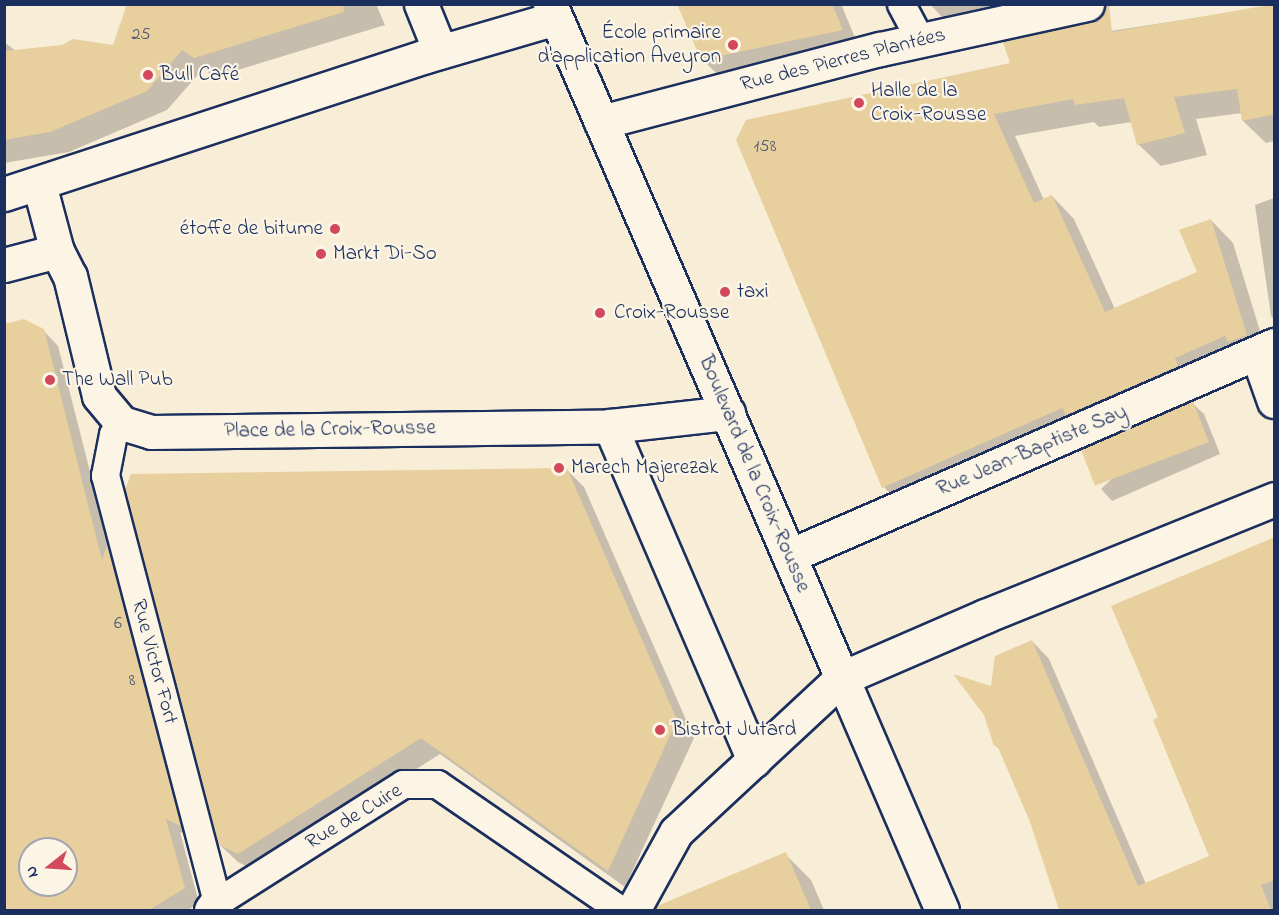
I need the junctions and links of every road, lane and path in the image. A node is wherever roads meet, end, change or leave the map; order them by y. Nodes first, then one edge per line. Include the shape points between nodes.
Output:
1 (421, 4) edge
2 (1087, 4) edge
3 (553, 11) edge
4 (440, 51) junction
5 (601, 122) junction
6 (39, 184) junction
7 (4, 194) edge
8 (57, 250) junction
9 (4, 265) edge
10 (1266, 349) edge
11 (1275, 401) edge
12 (728, 413) junction
13 (122, 423) junction
14 (610, 426) junction
15 (1275, 499) edge
16 (789, 556) junction
17 (842, 678) junction
18 (754, 760) junction
19 (214, 906) edge
20 (620, 910) edge
21 (633, 910) edge
22 (942, 910) edge

1 - 4 street
2 - 5 street, Rue des Pierres Plantées via 880,49
3 - 4 street
3 - 5 street, Boulevard de la Croix-Rousse
4 - 6 street
5 - 12 street, Boulevard de la Croix-Rousse
6 - 7 street
6 - 8 street
8 - 9 street
8 - 13 street via 70,276 99,396
10 - 11 street
10 - 16 street, Rue Jean-Baptiste Say
12 - 14 street, Place de la Croix-Rousse
12 - 16 street, Boulevard de la Croix-Rousse
13 - 14 street, Place de la Croix-Rousse via 151,432
13 - 19 street, Rue Victor Fort via 113,434 105,475
14 - 18 street
15 - 17 street
16 - 17 street, Boulevard de la Croix-Rousse
17 - 18 street
17 - 22 street, Boulevard de la Croix-Rousse
18 - 21 street via 676,832
19 - 20 street, Rue de Cuire via 403,784 437,784

